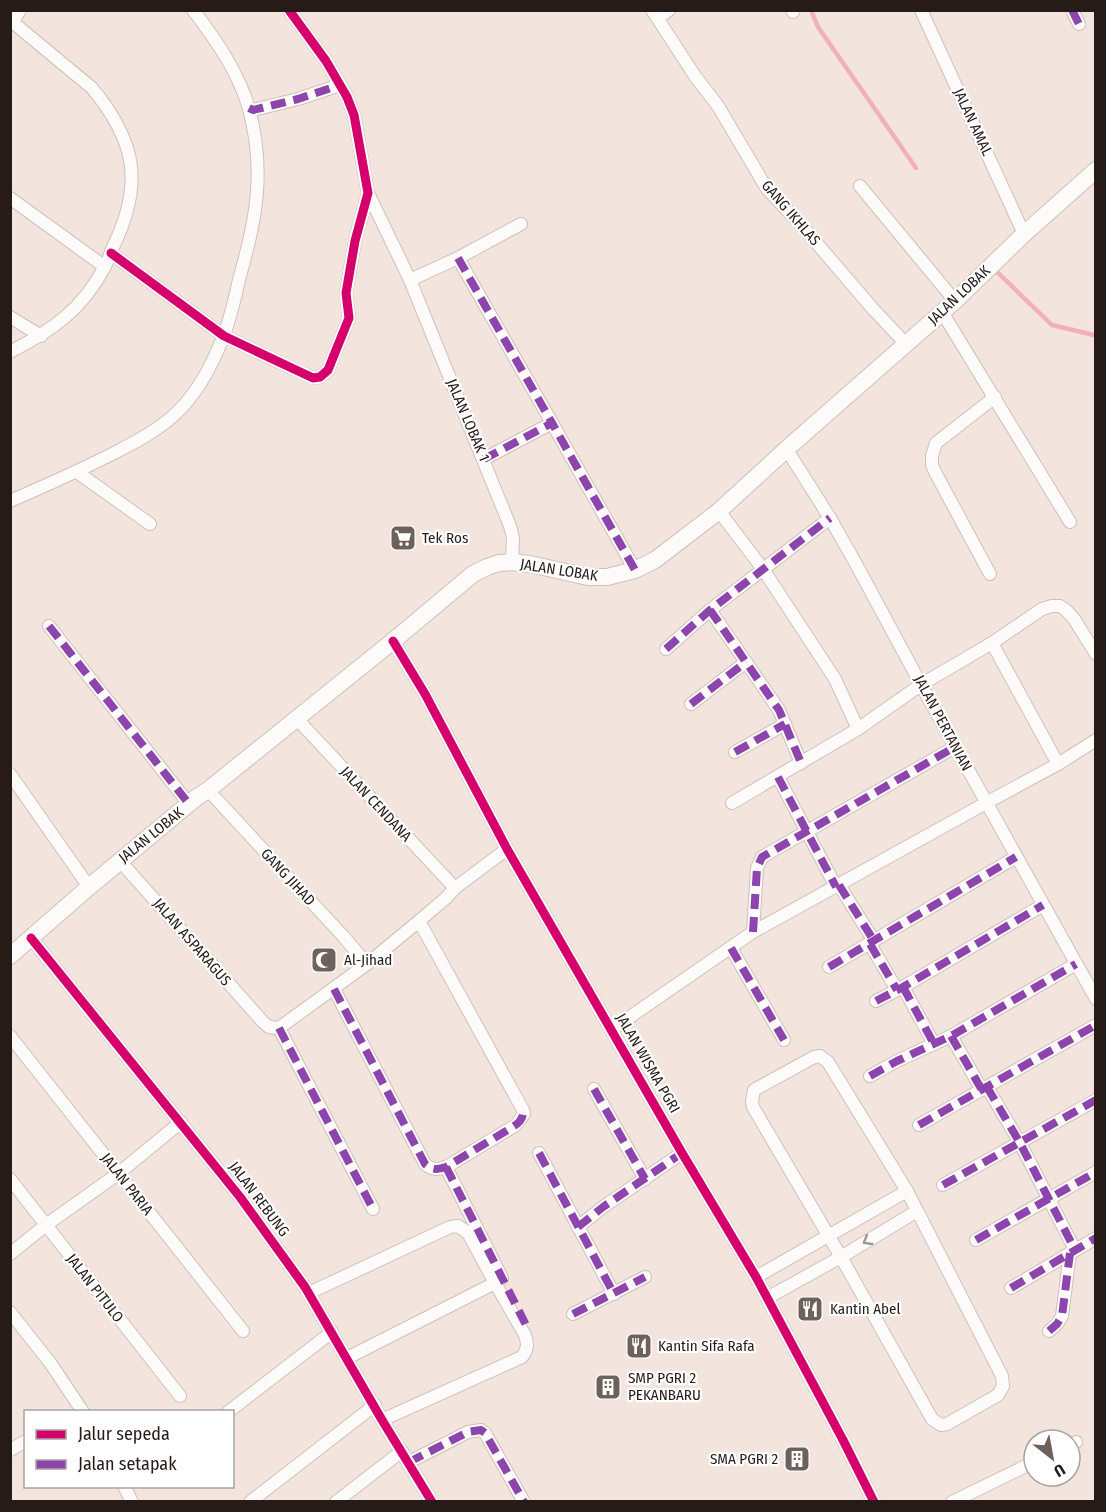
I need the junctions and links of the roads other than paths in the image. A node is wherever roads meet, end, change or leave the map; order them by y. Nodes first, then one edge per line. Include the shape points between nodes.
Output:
1 (20, 10) edge
2 (193, 10) edge
3 (289, 10) edge
4 (669, 10) edge
5 (921, 10) edge
6 (1072, 10) edge
7 (655, 14) edge
8 (12, 21) edge
9 (1078, 24) dead end
10 (340, 85) junction
11 (249, 108) junction
12 (1095, 170) edge
13 (860, 186) dead end
14 (368, 193) junction
15 (10, 198) edge
16 (521, 224) dead end
17 (1024, 234) junction
18 (111, 253) junction
19 (458, 258) junction
20 (105, 267) junction
21 (410, 280) junction
22 (955, 300) junction
23 (942, 312) junction
24 (10, 317) edge
25 (40, 336) junction
26 (224, 336) junction
27 (906, 344) junction
28 (10, 352) edge
29 (994, 396) junction
30 (552, 423) junction
31 (787, 450) junction
32 (484, 459) junction
33 (77, 472) junction
34 (10, 501) edge
35 (719, 511) junction
36 (830, 518) junction
37 (1070, 522) dead end
38 (150, 524) dead end
39 (512, 562) junction
40 (763, 569) junction
41 (635, 570) junction
42 (990, 574) dead end
43 (710, 610) junction
44 (49, 626) dead end
45 (393, 641) junction
46 (992, 643) junction
47 (666, 649) dead end
48 (1095, 654) edge
49 (746, 662) junction
50 (922, 684) junction
51 (691, 704) dead end
52 (297, 719) junction
53 (785, 724) junction
54 (858, 729) junction
55 (1095, 740) edge
56 (955, 747) junction
57 (735, 752) dead end
58 (801, 763) junction
59 (1058, 765) junction
60 (10, 774) edge
61 (778, 777) junction
62 (208, 790) junction
63 (732, 803) dead end
64 (986, 803) junction
65 (189, 804) junction
66 (806, 832) junction
67 (507, 849) junction
68 (1016, 857) junction
69 (120, 861) junction
70 (837, 886) junction
71 (89, 887) junction
72 (455, 888) junction
73 (1043, 905) junction
74 (419, 921) junction
75 (753, 932) junction
76 (31, 938) junction
77 (872, 943) junction
78 (730, 948) junction
79 (10, 956) edge
80 (367, 964) junction
81 (1076, 964) junction
82 (829, 968) dead end
83 (334, 988) junction
84 (900, 988) junction
85 (1095, 999) edge
86 (876, 1001) dead end
87 (1095, 1025) edge
88 (279, 1028) junction
89 (611, 1030) junction
90 (10, 1036) edge
91 (951, 1036) junction
92 (784, 1040) dead end
93 (934, 1044) junction
94 (870, 1076) dead end
95 (984, 1088) junction
96 (594, 1089) dead end
97 (1095, 1100) edge
98 (181, 1122) junction
99 (919, 1125) dead end
100 (1020, 1143) junction
101 (539, 1153) dead end
102 (682, 1153) junction
103 (446, 1167) junction
104 (1095, 1172) edge
105 (119, 1173) junction
106 (10, 1179) edge
107 (645, 1179) junction
108 (943, 1185) dead end
109 (907, 1191) junction
110 (1048, 1199) junction
111 (373, 1209) dead end
112 (917, 1211) junction
113 (46, 1226) junction
114 (578, 1227) junction
115 (827, 1236) junction
116 (1095, 1238) edge
117 (976, 1240) dead end
118 (1072, 1252) junction
119 (10, 1254) edge
120 (841, 1257) junction
121 (756, 1277) junction
122 (645, 1278) dead end
123 (495, 1283) junction
124 (1011, 1288) dead end
125 (309, 1293) junction
126 (614, 1294) junction
127 (767, 1298) junction
128 (10, 1312) edge
129 (573, 1314) dead end
130 (243, 1331) dead end
131 (529, 1331) dead end
132 (1049, 1331) dead end
133 (332, 1332) junction
134 (347, 1358) junction
135 (180, 1396) dead end
136 (375, 1405) junction
137 (79, 1410) edge
138 (231, 1410) edge
139 (382, 1420) junction
140 (24, 1442) edge
141 (10, 1450) edge
142 (402, 1451) junction
143 (409, 1462) junction
144 (1022, 1468) edge
145 (340, 1500) edge
146 (250, 1502) edge
147 (432, 1502) edge
148 (524, 1502) edge
149 (874, 1502) edge
150 (952, 1502) edge

1 - 8 street
2 - 11 street via 221,50
3 - 10 street
4 - 7 street
5 - 17 street, JALAN AMAL
6 - 9 street
7 - 27 street, GANG IKHLAS via 718,106 767,189
8 - 18 street via 92,88 109,109 125,140 132,177 130,198
10 - 11 street via 289,101
10 - 14 street via 354,115
11 - 26 street via 258,189 253,228
12 - 17 main road, JALAN LOBAK
13 - 22 street
14 - 21 street, JALAN LOBAK 1
14 - 26 street via 346,293 349,318 327,372 313,378
15 - 20 street
16 - 19 street
17 - 22 main road, JALAN LOBAK
18 - 20 street
18 - 26 street
19 - 21 street
19 - 30 street
20 - 25 street via 74,309
21 - 32 street, JALAN LOBAK 1
22 - 23 main road, JALAN LOBAK
23 - 27 main road, JALAN LOBAK
23 - 29 street
24 - 25 street
25 - 28 street
26 - 33 street via 204,377 172,417 146,436
27 - 31 main road, JALAN LOBAK
29 - 37 street
29 - 42 street via 936,443 932,456 935,472
30 - 32 street
30 - 41 street
31 - 35 main road, JALAN LOBAK
31 - 36 street, JALAN PERTANIAN
32 - 39 street, JALAN LOBAK 1 via 510,526
33 - 34 street
33 - 38 street
35 - 40 street
35 - 41 main road, JALAN LOBAK via 655,560
36 - 40 street
36 - 50 street, JALAN PERTANIAN
39 - 41 main road, JALAN LOBAK via 588,577
39 - 45 main road, JALAN LOBAK via 472,574
40 - 43 street
40 - 54 street via 835,679
43 - 47 street
43 - 49 street
44 - 65 street
45 - 52 main road, JALAN LOBAK
45 - 67 street, JALAN WISMA PGRI
46 - 48 street via 1042,609 1060,606 1074,619
46 - 50 street
46 - 59 street
49 - 51 street
49 - 53 street
50 - 54 street
50 - 56 street, JALAN PERTANIAN
52 - 62 main road, JALAN LOBAK
52 - 72 street, JALAN CENDANA
53 - 57 street
53 - 58 street
54 - 58 street
55 - 59 street
56 - 64 street, JALAN PERTANIAN
56 - 66 street
58 - 61 street
59 - 64 street
60 - 71 street
61 - 63 street
61 - 66 street
62 - 65 main road, JALAN LOBAK
62 - 80 street, GANG JIHAD
64 - 68 street, JALAN PERTANIAN
64 - 70 street
65 - 69 main road, JALAN LOBAK
66 - 70 street
66 - 75 street via 762,857 757,868
67 - 72 street
67 - 89 street, JALAN WISMA PGRI
68 - 73 street, JALAN PERTANIAN
68 - 77 street
69 - 71 main road, JALAN LOBAK
69 - 88 street, JALAN ASPARAGUS via 263,1022
70 - 75 street
70 - 77 street
71 - 76 main road, JALAN LOBAK
72 - 74 street
73 - 81 street, JALAN PERTANIAN
73 - 84 street
74 - 80 street
74 - 103 street via 524,1114 516,1125
75 - 78 street
76 - 79 main road, JALAN LOBAK
76 - 98 street, JALAN REBUNG
77 - 82 street
77 - 84 street
78 - 89 street
78 - 92 street
80 - 83 street
81 - 85 street, JALAN PERTANIAN
81 - 91 street
83 - 88 street
83 - 103 street via 425,1164 438,1170
84 - 86 street
84 - 93 street
87 - 95 street
88 - 111 street
89 - 102 street, JALAN WISMA PGRI
90 - 105 street, JALAN PARIA
91 - 93 street
91 - 95 street
93 - 94 street
95 - 99 street
95 - 100 street
96 - 107 street
97 - 100 street
98 - 105 street
98 - 125 street, JALAN REBUNG
100 - 108 street
100 - 110 street
101 - 114 street
102 - 107 street
102 - 121 street, JALAN WISMA PGRI
103 - 131 street
104 - 110 street
105 - 113 street
105 - 130 street, JALAN PARIA
106 - 113 street, JALAN PITULO
107 - 114 street
109 - 112 street
109 - 115 street
109 - 115 street via 824,1058 813,1057 754,1090 753,1107
110 - 117 street
110 - 118 street
112 -> 120 street
112 - 120 street via 1002,1376 1003,1386 998,1395 947,1424 932,1419
113 - 119 street
113 - 135 street, JALAN PITULO
114 - 126 street
115 - 120 street
115 - 121 street
116 - 118 street
118 - 124 street
118 - 132 street via 1062,1316
120 - 127 street
121 - 127 street, JALAN WISMA PGRI
122 - 126 street
123 - 125 street via 468,1233 458,1226
123 - 134 street
123 - 139 street via 528,1342 522,1357
125 - 133 street, JALAN REBUNG
126 - 129 street
127 - 149 street, JALAN WISMA PGRI
128 - 137 street via 51,1364
133 - 134 street, JALAN REBUNG
133 - 138 street
134 - 136 street, JALAN REBUNG
136 - 139 street, JALAN REBUNG
136 - 146 street
139 - 142 street, JALAN REBUNG
140 - 141 street
142 - 143 street, JALAN REBUNG
142 - 145 street
143 - 147 street, JALAN REBUNG
143 - 148 street via 468,1432 481,1430
144 - 150 street

